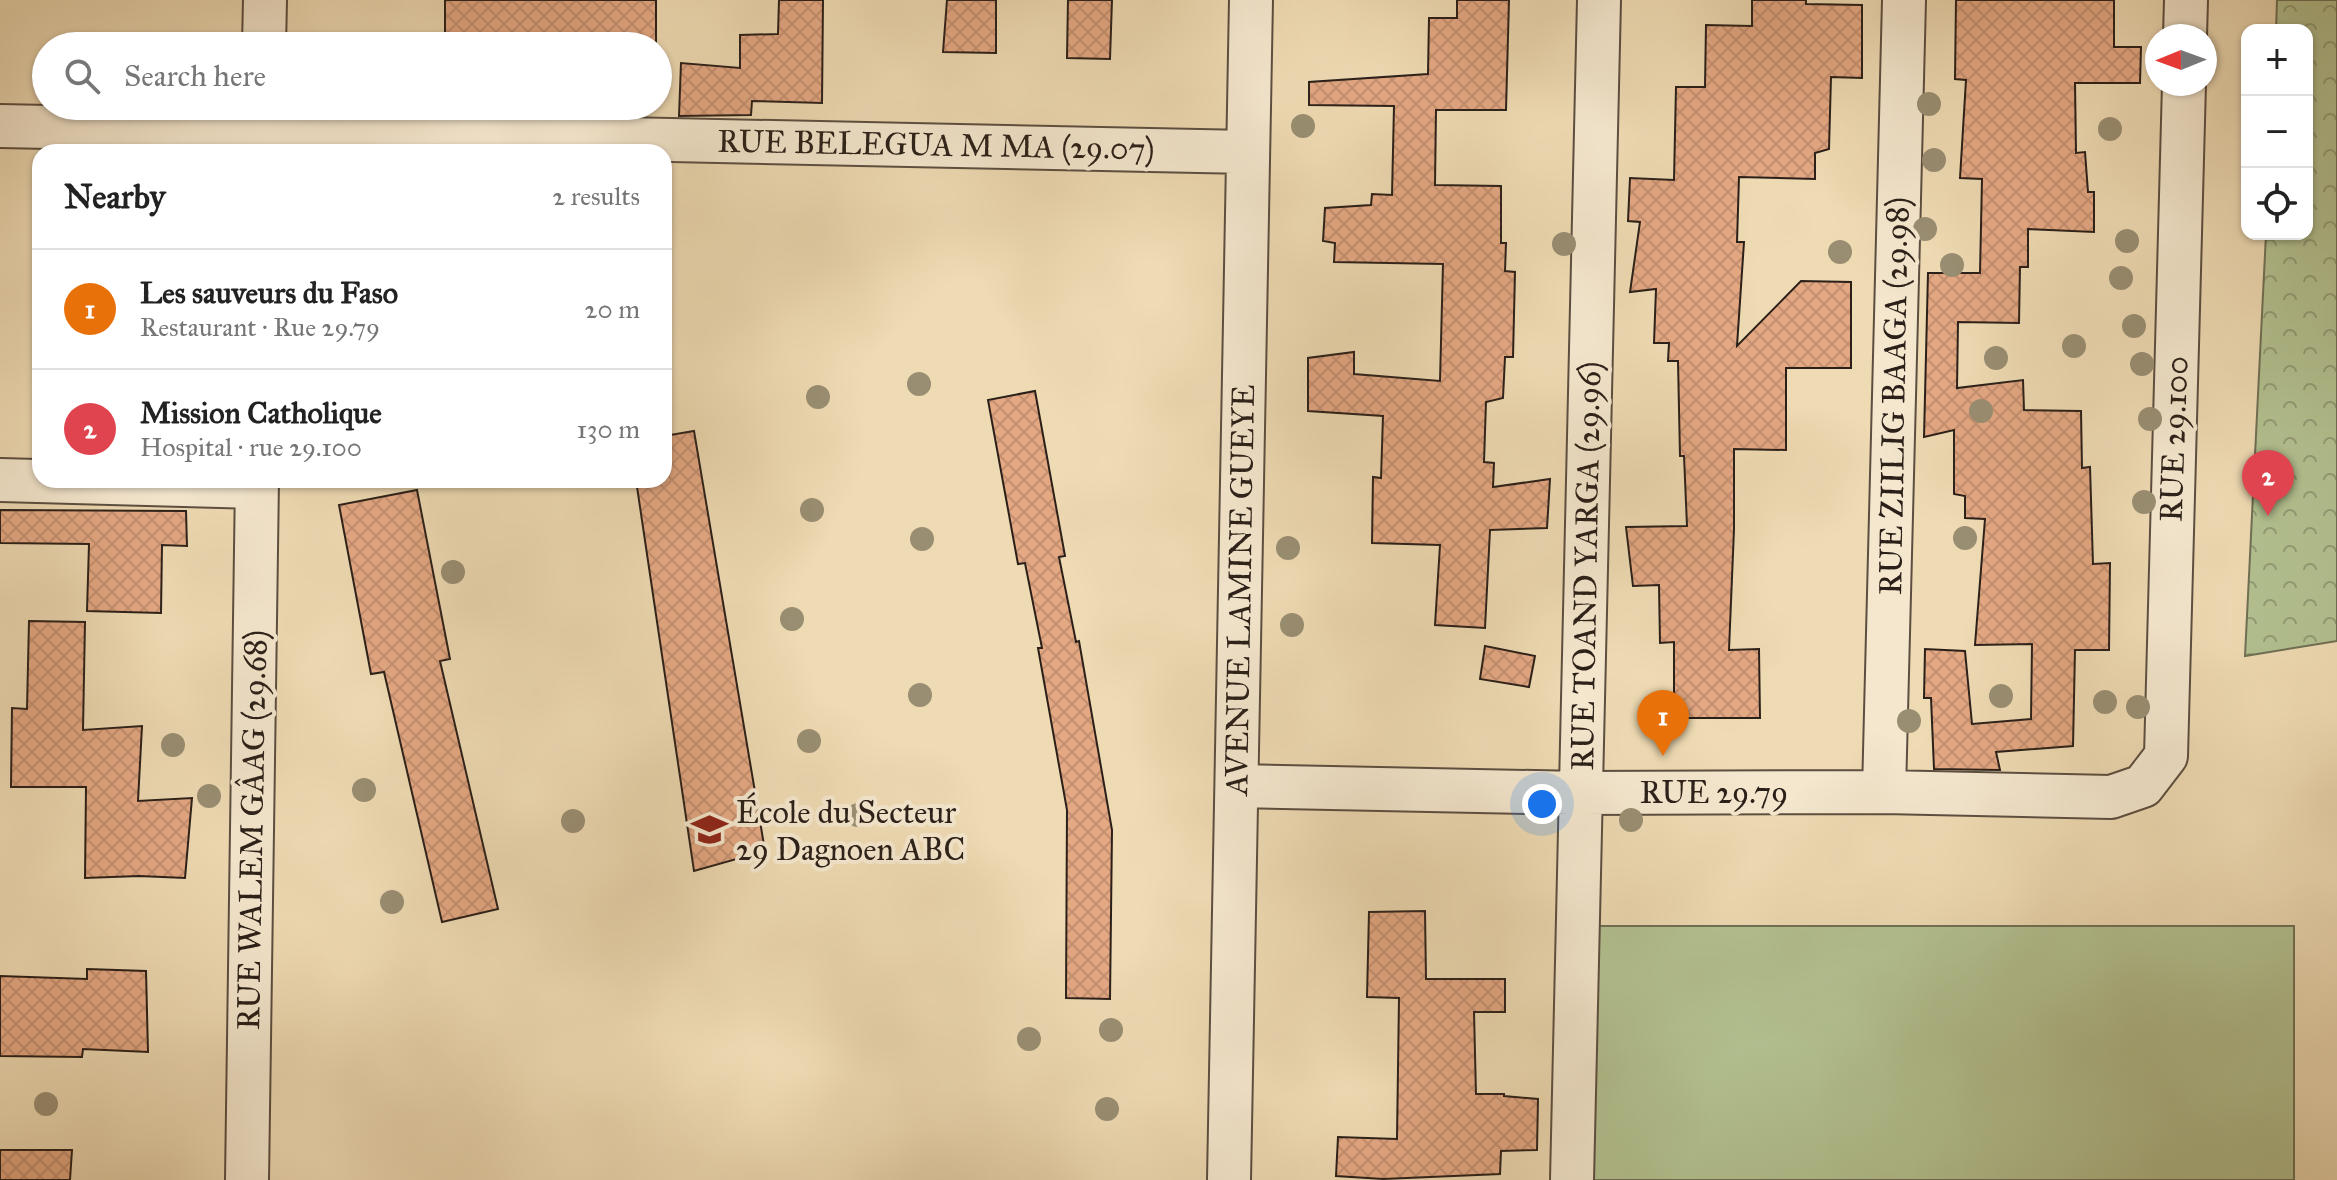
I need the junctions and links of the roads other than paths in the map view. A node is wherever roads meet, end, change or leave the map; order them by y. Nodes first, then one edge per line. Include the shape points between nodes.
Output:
1 (265, 0) edge
2 (1251, 0) edge
3 (1599, 0) edge
4 (1904, 0) edge
5 (2186, 0) edge
6 (2185, 24) edge
7 (264, 32) edge
8 (2184, 96) edge
9 (0, 126) edge
10 (263, 129) edge
11 (1248, 152) junction
12 (0, 480) edge
13 (32, 480) edge
14 (257, 488) edge
15 (1237, 786) junction
16 (2143, 786) joint
17 (1884, 792) junction
18 (1580, 793) junction
19 (247, 1180) edge
20 (1229, 1180) edge
21 (1572, 1180) edge

1 - 7 street
2 - 11 street, AVENUE LAMINE GUEYE
3 - 18 street, RUE TOAND YARGA (29.96)
4 - 17 street, RUE ZIILIG BAAGA (29.98)
5 - 6 street
8 - 16 street, RUE 29.100 via 2166,756
9 - 10 street, RUE BELEGUA M MA (29.07)
10 - 11 street, RUE BELEGUA M MA (29.07)
11 - 15 street, AVENUE LAMINE GUEYE
12 - 13 street
14 - 19 street, RUE WALEM GÂAG (29.68)
15 - 18 street, RUE 29.79
15 - 20 street, AVENUE LAMINE GUEYE
16 - 17 street, RUE 29.79 via 2111,797
17 - 18 street, RUE 29.79
18 - 21 street, RUE TOAND YARGA (29.96)

